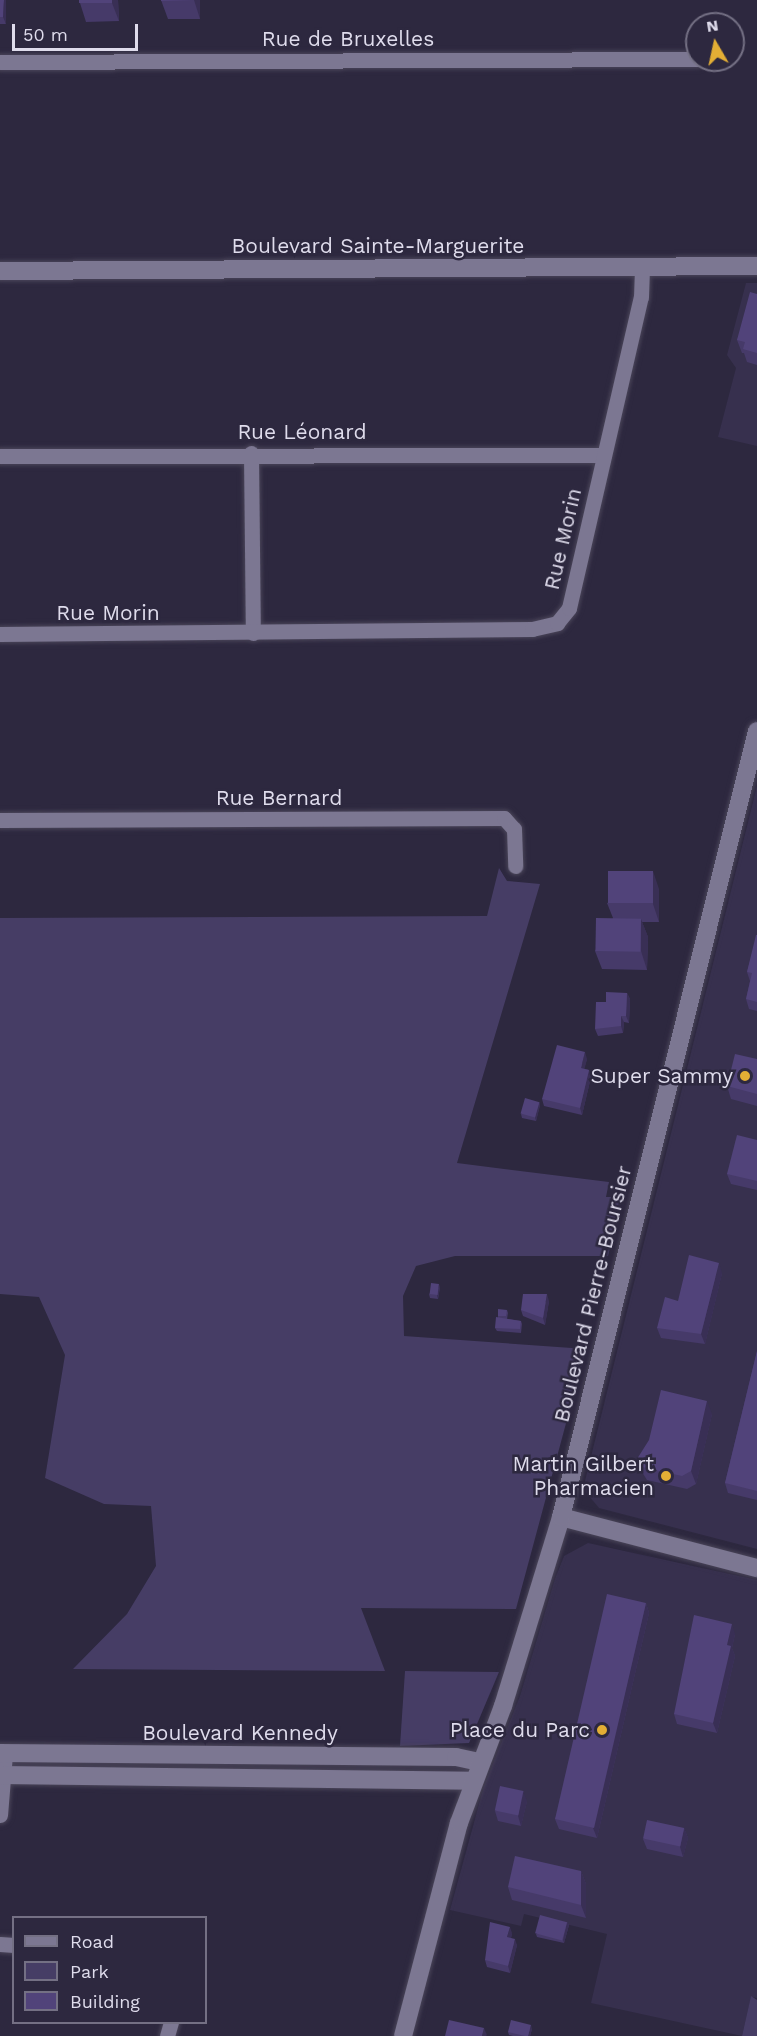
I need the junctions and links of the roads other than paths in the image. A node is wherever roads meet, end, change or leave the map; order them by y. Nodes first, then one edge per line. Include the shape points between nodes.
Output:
1 (685, 59) edge
2 (0, 62) edge
3 (757, 266) edge
4 (642, 267) junction
5 (0, 271) edge
6 (251, 453) junction
7 (604, 455) junction
8 (0, 456) edge
9 (253, 633) junction
10 (0, 634) edge
11 (757, 731) edge
12 (0, 819) edge
13 (515, 866) dead end
14 (561, 1517) junction
15 (757, 1568) edge
16 (2, 1753) edge
17 (237, 1755) junction
18 (480, 1762) junction
19 (2, 1775) edge
20 (238, 1777) junction
21 (472, 1781) junction
22 (0, 1815) edge
23 (404, 2036) edge

1 - 2 street, Rue de Bruxelles
3 - 4 street, Boulevard Sainte-Marguerite
4 - 5 street, Boulevard Sainte-Marguerite
4 - 7 street, Rue Morin via 641,297
6 - 7 street, Rue Léonard
6 - 8 street, Rue Léonard
6 - 9 street
7 - 9 street, Rue Morin via 569,608 550,626
9 - 10 street, Rue Morin
11 - 14 street, Boulevard Pierre-Boursier
12 - 13 street, Rue Bernard via 504,818 514,829
14 - 15 street
14 - 18 street, Boulevard Pierre-Boursier
16 - 17 street, Boulevard Kennedy
16 - 19 street
17 - 18 street, Boulevard Kennedy via 456,1757
17 - 20 street
18 - 21 street, Boulevard Pierre-Boursier
19 - 20 street, Boulevard Kennedy
19 - 22 street
20 - 21 street, Boulevard Kennedy
21 - 23 street, Boulevard Pierre-Boursier

